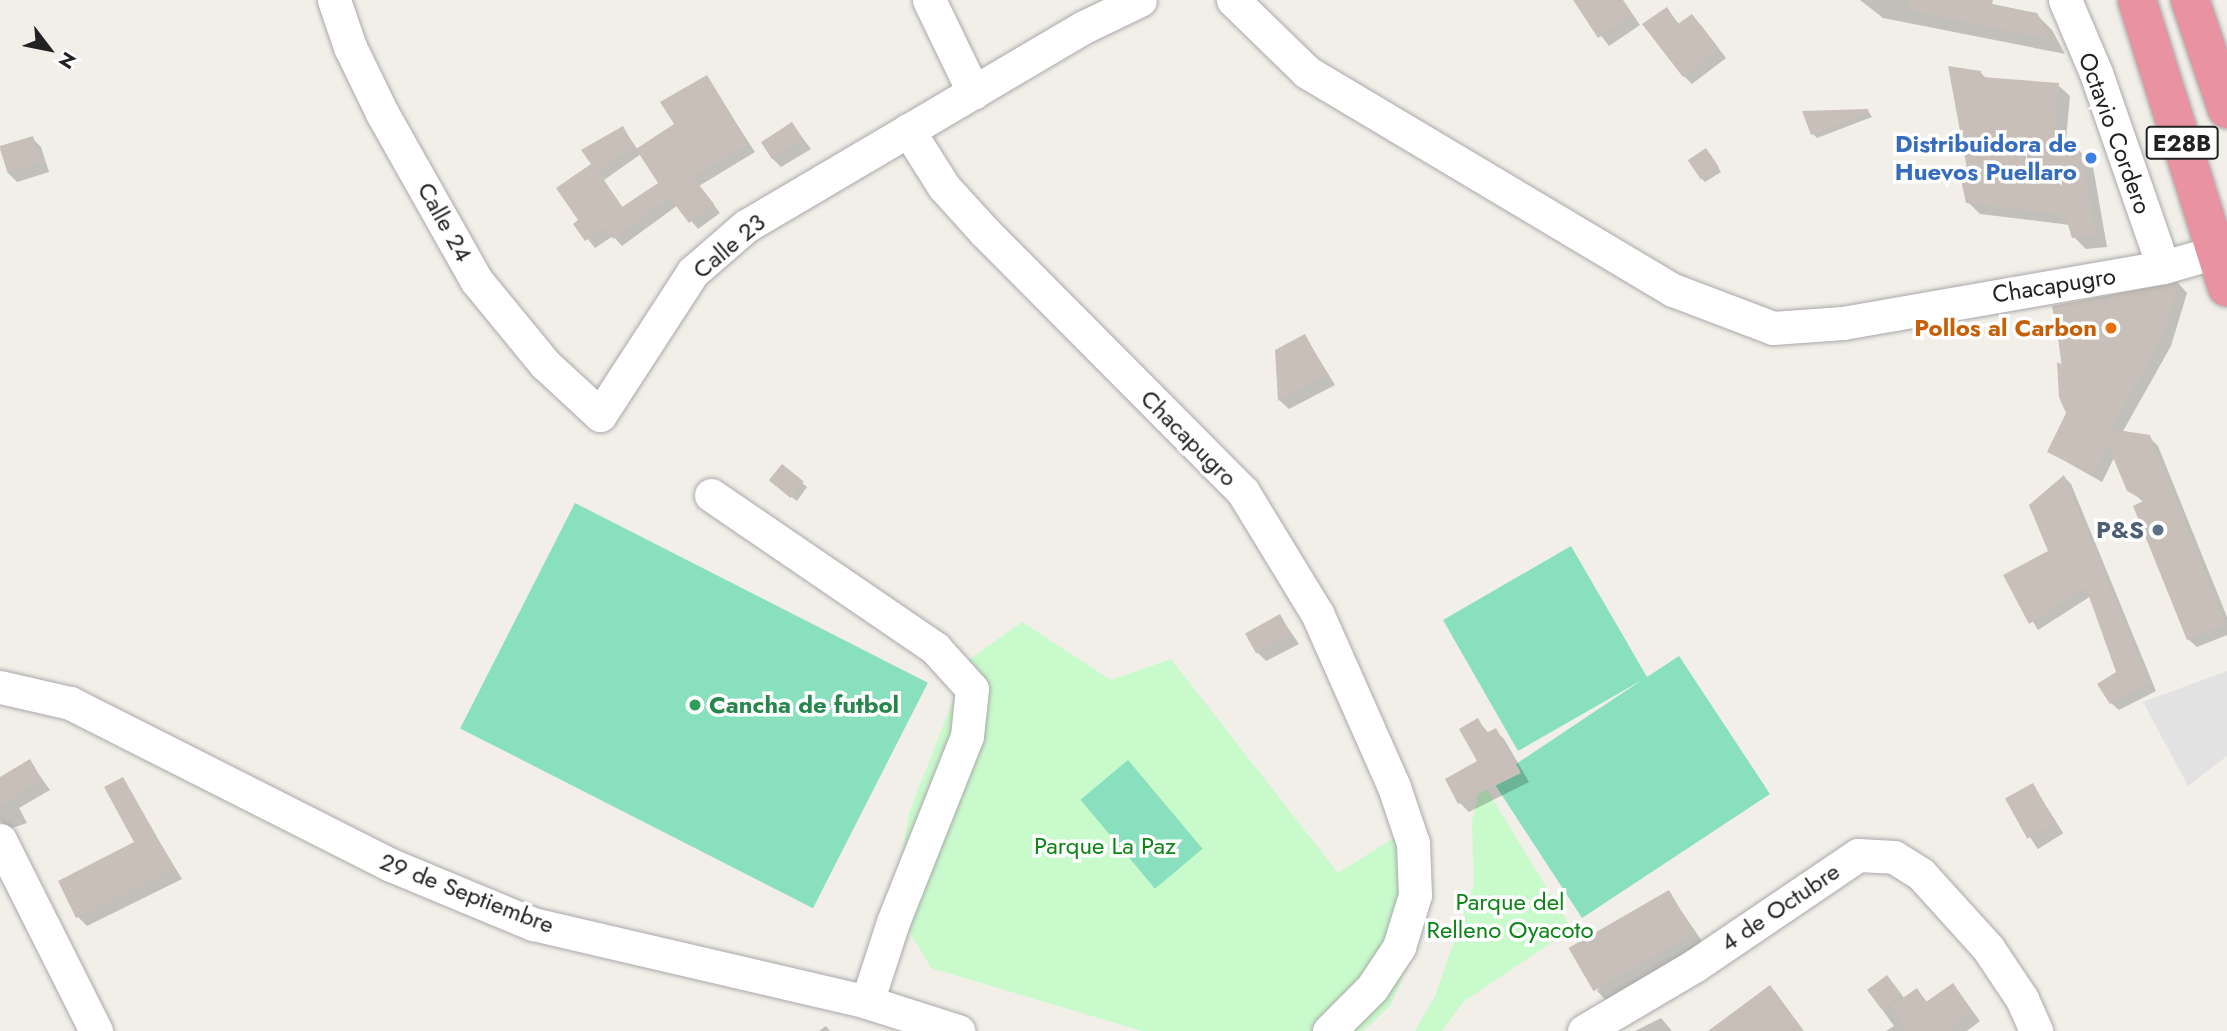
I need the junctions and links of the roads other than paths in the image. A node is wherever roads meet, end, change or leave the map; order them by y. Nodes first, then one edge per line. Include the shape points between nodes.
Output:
1 (334, 0) edge
2 (929, 0) edge
3 (1140, 0) edge
4 (1233, 0) edge
5 (2065, 0) edge
6 (2137, 0) edge
7 (2190, 0) edge
8 (974, 93) junction
9 (2227, 109) edge
10 (908, 130) junction
11 (2163, 267) junction
12 (2222, 270) edge
13 (600, 415) joint
14 (712, 495) dead end
15 (0, 687) edge
16 (0, 840) edge
17 (867, 1002) junction
18 (96, 1031) edge
19 (958, 1031) edge
20 (1329, 1031) edge
21 (1584, 1031) edge
22 (2036, 1031) edge

1 - 13 street, Calle 24 via 350,47 382,113 476,280 545,363
2 - 8 street
3 - 8 street via 1084,27
4 - 11 street, Chacapugro via 1307,72 1674,290 1773,328 1843,323
5 - 11 street, Octavio Cordero via 2096,73
6 - 12 highway, E28B
7 - 9 highway, E28B
8 - 10 street
10 - 13 street, Calle 23 via 746,226 693,272
10 - 20 street, Chacapugro via 944,187 985,232 1243,492 1317,613 1394,787 1413,844 1415,895 1399,947 1372,988
11 - 12 street, Chacapugro
14 - 17 street via 935,648 972,689 967,736 893,922
15 - 17 street, 29 de Septiembre via 70,703 391,865 533,924
16 - 18 street
17 - 19 street, 29 de Septiembre
21 - 22 street, 4 de Octubre via 1694,966 1858,855 1894,857 1922,874 1988,948 2022,999

